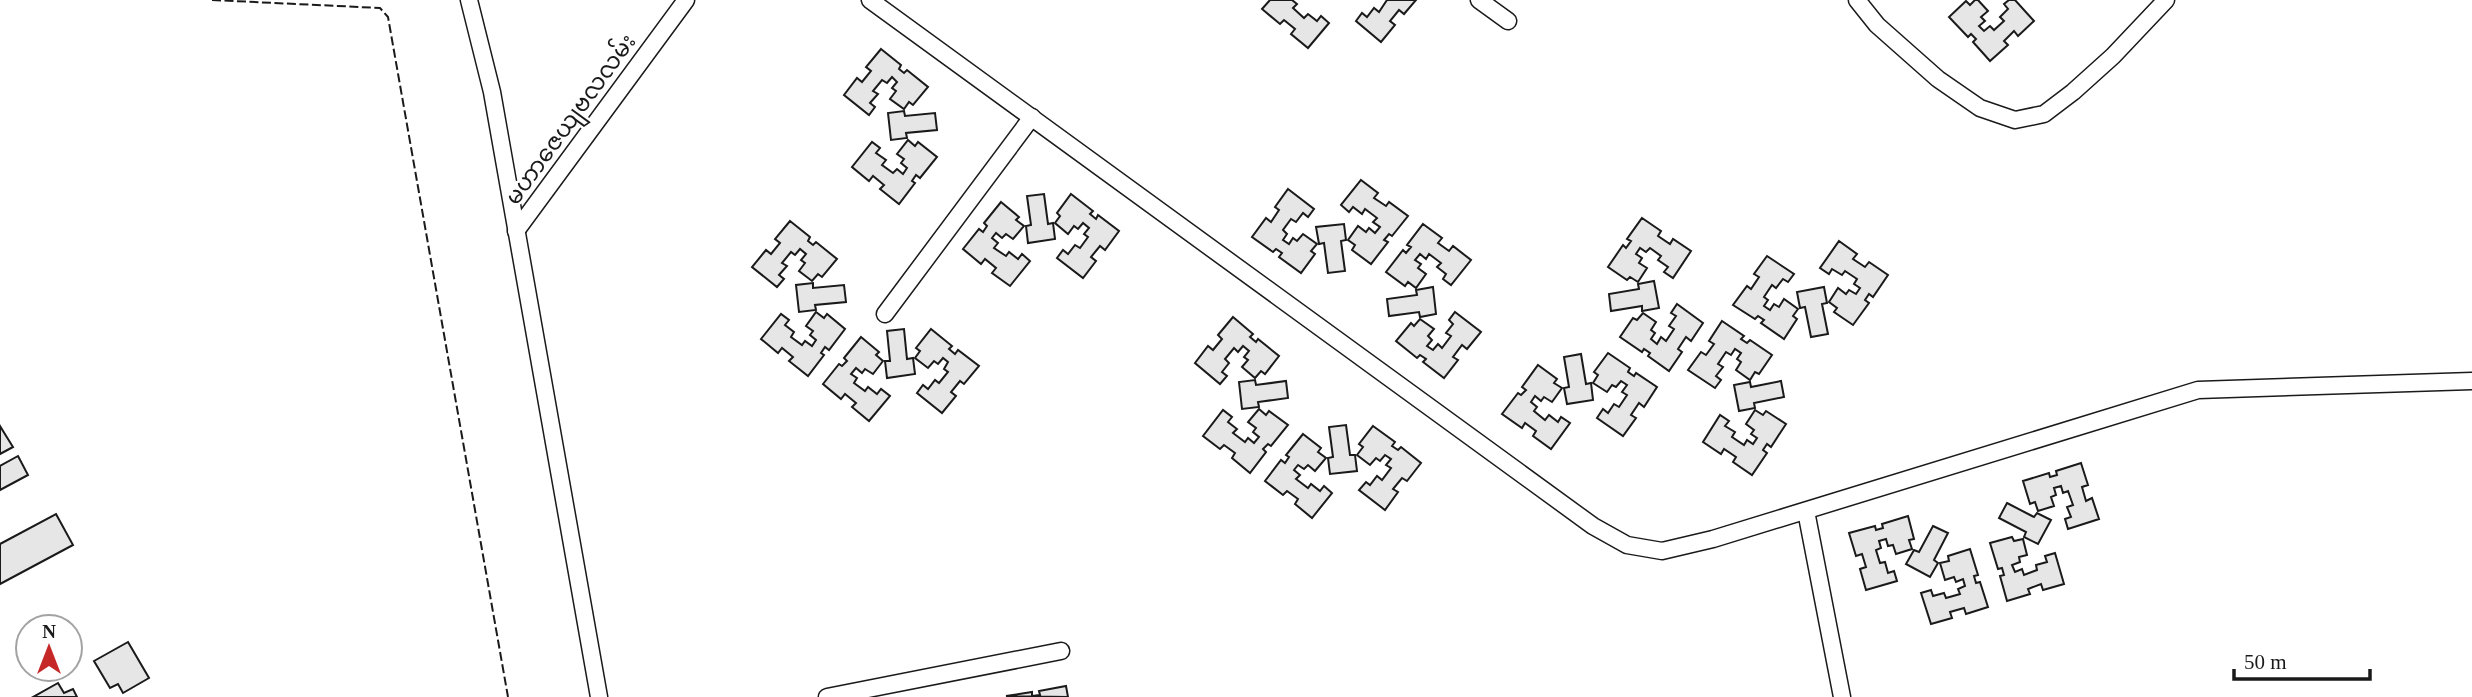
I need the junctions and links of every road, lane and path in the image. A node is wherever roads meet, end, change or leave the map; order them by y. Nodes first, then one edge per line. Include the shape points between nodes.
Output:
1 (469, 0) edge
2 (686, 0) edge
3 (870, 0) edge
4 (1479, 0) edge
5 (1857, 0) edge
6 (2166, 0) edge
7 (1508, 21) dead end
8 (1032, 117) junction
9 (516, 231) junction
10 (885, 314) dead end
11 (2472, 381) edge
12 (1805, 510) junction
13 (1061, 651) dead end
14 (599, 697) edge
15 (827, 697) edge
16 (1842, 697) edge

1 - 9 street via 492,92
2 - 9 street, မဟာဇေယျဗလလမ်း
3 - 8 street
4 - 7 street
5 - 6 street via 1877,25 1938,79 1980,108 2015,120 2044,114 2073,92
8 - 10 street
8 - 12 street via 1581,518 1627,545 1662,551
9 - 14 street
11 - 12 street via 2198,390
12 - 16 street
13 - 15 street

